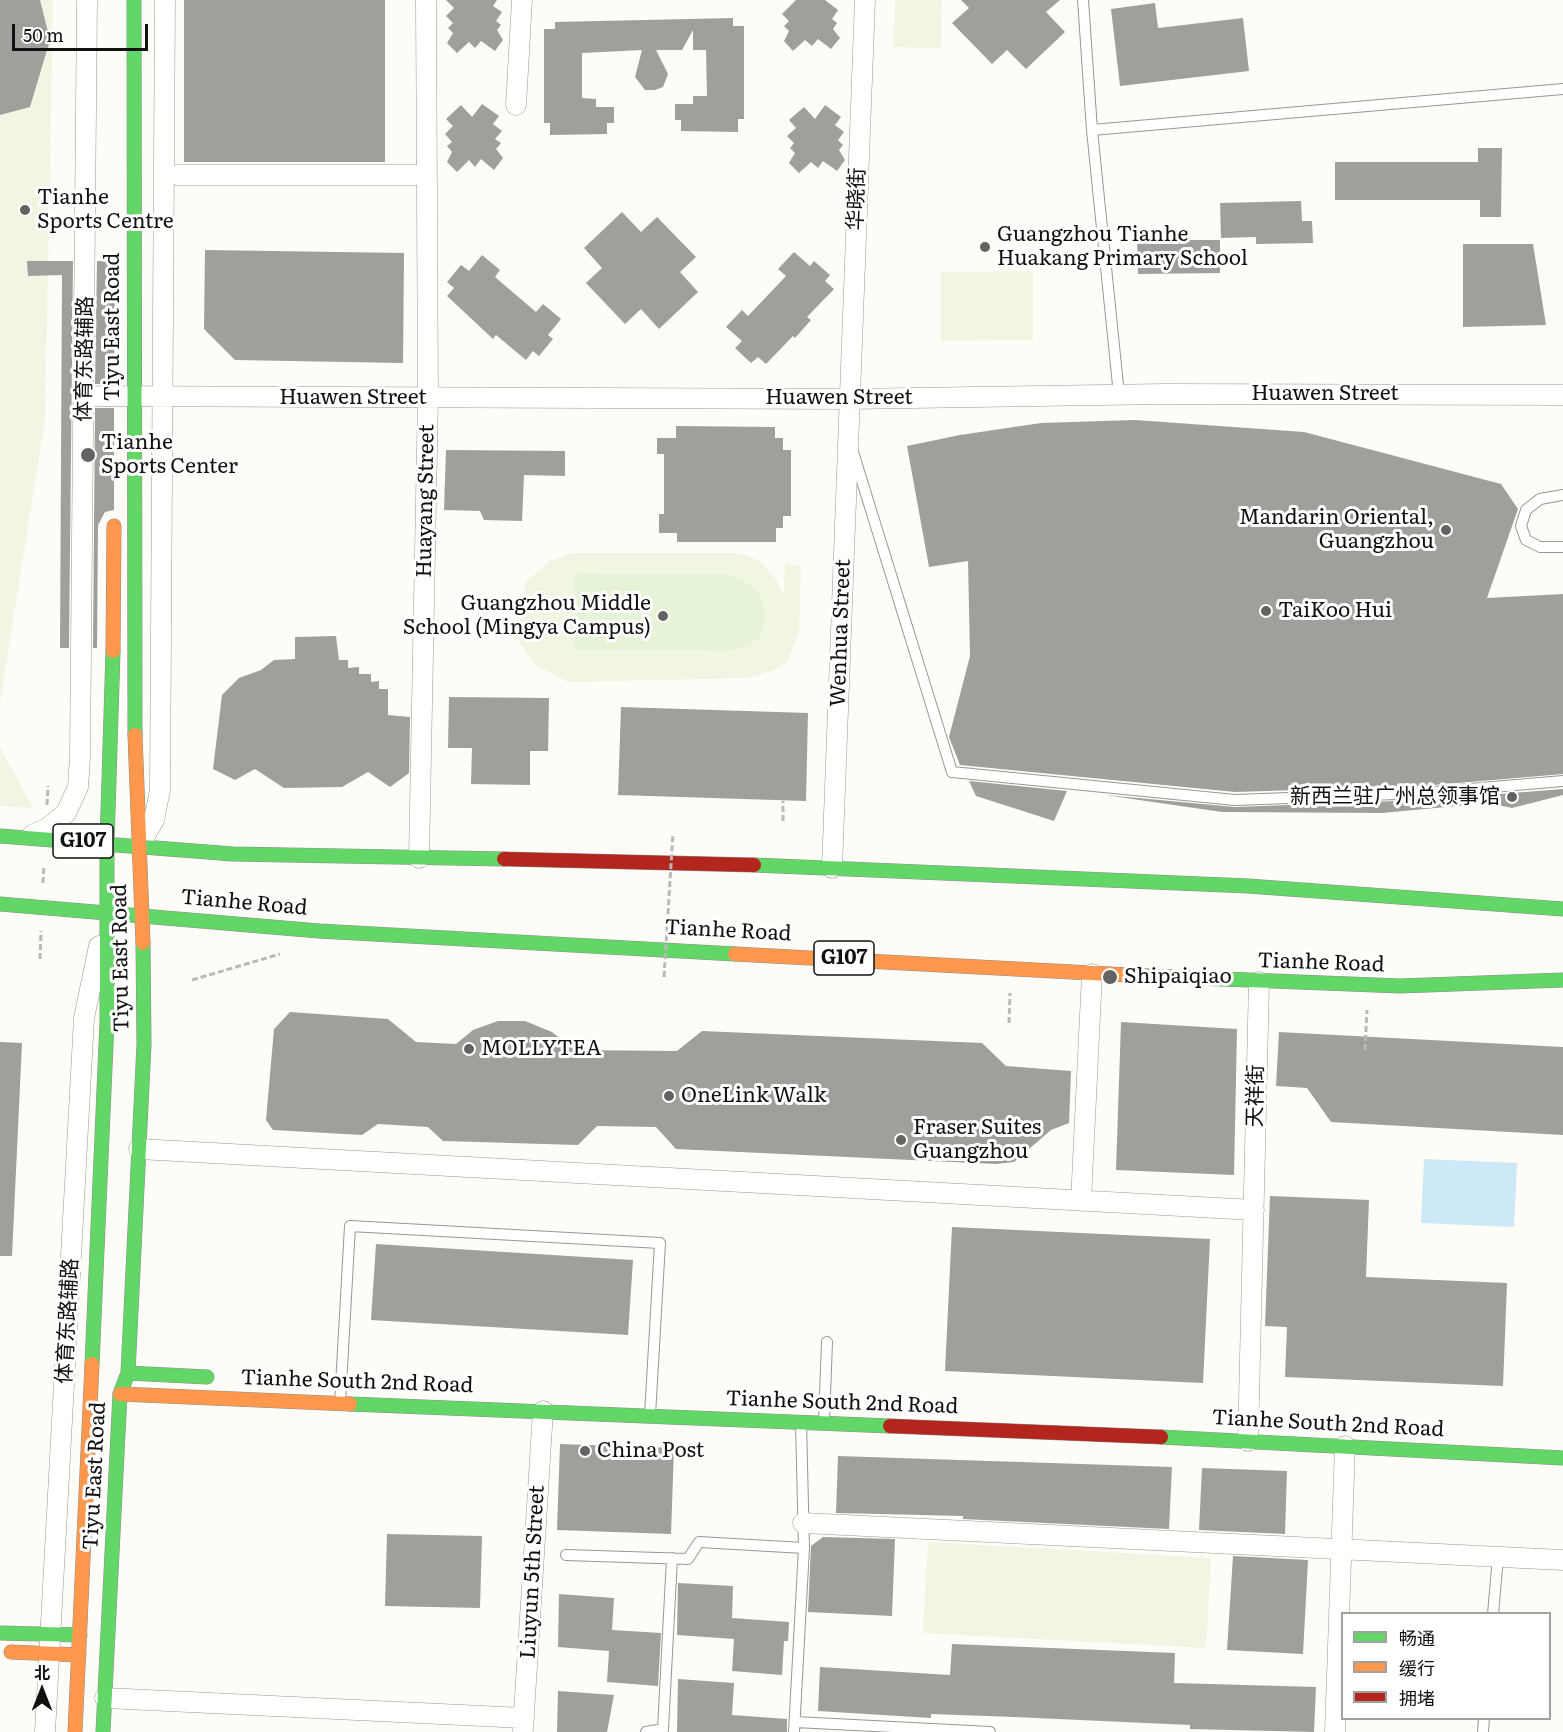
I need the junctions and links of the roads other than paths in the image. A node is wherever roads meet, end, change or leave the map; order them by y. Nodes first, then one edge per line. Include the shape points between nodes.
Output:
1 (87, 0) edge
2 (134, 0) edge
3 (165, 0) edge
4 (426, 0) edge
5 (522, 0) edge
6 (865, 0) edge
7 (1083, 0) edge
8 (1563, 89) edge
9 (516, 105) dead end
10 (1092, 130) junction
11 (170, 174) junction
12 (134, 175) junction
13 (427, 175) junction
14 (1119, 395) junction
15 (1563, 395) edge
16 (85, 396) junction
17 (119, 397) junction
18 (162, 397) junction
19 (428, 398) junction
20 (849, 399) junction
21 (848, 433) junction
22 (1563, 495) edge
23 (114, 514) dead end
24 (1563, 548) edge
25 (114, 631) junction
26 (82, 690) junction
27 (1563, 781) edge
28 (39, 835) junction
29 (0, 836) edge
30 (107, 843) junction
31 (139, 846) junction
32 (419, 858) junction
33 (832, 868) junction
34 (1552, 895) dead end
35 (0, 904) edge
36 (1510, 905) junction
37 (1563, 909) edge
38 (107, 912) junction
39 (143, 914) junction
40 (1092, 974) junction
41 (1563, 981) edge
42 (1259, 982) junction
43 (139, 1149) junction
44 (1081, 1201) junction
45 (1254, 1210) junction
46 (827, 1342) dead end
47 (128, 1374) junction
48 (225, 1378) dead end
49 (120, 1394) junction
50 (340, 1403) junction
51 (543, 1411) junction
52 (650, 1416) junction
53 (801, 1422) junction
54 (824, 1423) junction
55 (1248, 1428) junction
56 (1346, 1446) junction
57 (1563, 1458) edge
58 (803, 1522) junction
59 (804, 1548) junction
60 (1342, 1549) junction
61 (566, 1556) dead end
62 (1498, 1557) junction
63 (672, 1558) junction
64 (1563, 1560) edge
65 (1493, 1612) edge
66 (0, 1633) edge
67 (50, 1634) junction
68 (80, 1635) junction
69 (0, 1652) edge
70 (50, 1654) junction
71 (79, 1655) junction
72 (105, 1698) junction
73 (523, 1725) edge
74 (794, 1727) edge
75 (45, 1732) edge
76 (75, 1732) edge
77 (103, 1732) edge
78 (646, 1732) edge
79 (990, 1732) edge
80 (1335, 1732) edge

1 - 16 street, 体育东路辅路
2 - 12 main road, Tiyu East Road
3 - 11 street
4 - 13 street, Huayang Street
5 - 9 street
6 - 20 street, 华晓街
7 - 10 lane
8 - 10 lane
10 - 14 lane
11 - 12 street
11 - 13 street
11 - 18 street
12 - 17 main road, Tiyu East Road
13 - 19 street, Huayang Street
14 - 15 street, Huawen Street
14 - 20 street, Huawen Street
16 - 17 street, Huawen Street
16 - 26 street, 体育东路辅路
17 - 18 street, Huawen Street
17 - 31 main road, Tiyu East Road
18 - 19 street, Huawen Street
18 - 31 street via 160,790 154,820
19 - 20 street, Huawen Street
19 - 32 street, Huayang Street
20 - 21 street, Wenhua Street
21 - 27 lane via 952,772 1235,800 1423,793
21 - 33 street, Wenhua Street
22 - 24 lane via 1540,499 1526,510 1521,526 1526,540 1540,547
23 - 25 main road, Tiyu East Road
25 - 26 street
25 - 30 main road, Tiyu East Road
26 - 28 street, 体育东路辅路 via 78,787 66,813
28 - 29 main road, G107
28 - 30 main road, G107
30 - 31 main road, G107
30 - 38 main road, Tiyu East Road
31 - 32 main road, G107 via 213,853
31 - 39 main road, Tiyu East Road
32 - 33 main road, G107
33 - 36 main road, G107 via 1271,887
34 - 36 main road
35 - 38 main road, Tianhe Road / G107
36 - 37 main road, G107
38 - 39 main road, Tianhe Road / G107
38 - 67 street, 体育东路辅路 via 84,1018
38 - 68 main road, Tiyu East Road via 107,1022
39 - 40 main road, Tianhe Road / G107 via 319,931
39 - 43 main road, Tiyu East Road via 144,1044
40 - 42 main road, Tianhe Road / G107
40 - 44 street
41 - 42 main road, Tianhe Road / G107 via 1400,986
42 - 45 street, 天祥街
43 - 44 street
43 - 47 main road, Tiyu East Road
44 - 45 street
45 - 55 street, 天祥街
46 - 54 lane
47 - 48 main road, Tianhe South 2nd Road
47 - 49 main road, Tiyu East Road
49 - 50 main road, Tianhe South 2nd Road
49 - 72 main road, Tiyu East Road
50 - 51 main road, Tianhe South 2nd Road
50 - 52 lane via 350,1226 660,1243
51 - 52 main road, Tianhe South 2nd Road
51 - 73 street, Liuyun 5th Street
52 - 53 main road, Tianhe South 2nd Road
53 - 54 main road, Tianhe South 2nd Road
53 - 58 lane
54 - 55 main road, Tianhe South 2nd Road
55 - 56 main road, Tianhe South 2nd Road
56 - 57 main road, Tianhe South 2nd Road
56 - 60 street
58 - 59 lane
58 - 60 street
59 - 63 lane via 699,1542 688,1558
59 - 74 lane
60 - 62 street
60 - 80 street
61 - 63 lane
62 - 64 street
62 - 65 lane
63 - 78 lane via 663,1729
66 - 67 main road
67 - 68 main road
67 - 70 street, 体育东路辅路
68 - 71 main road, Tiyu East Road
69 - 70 main road
70 - 71 main road
70 - 75 street, 体育东路辅路
71 - 76 main road, Tiyu East Road
72 - 73 street
72 - 77 main road, Tiyu East Road
74 - 79 lane

